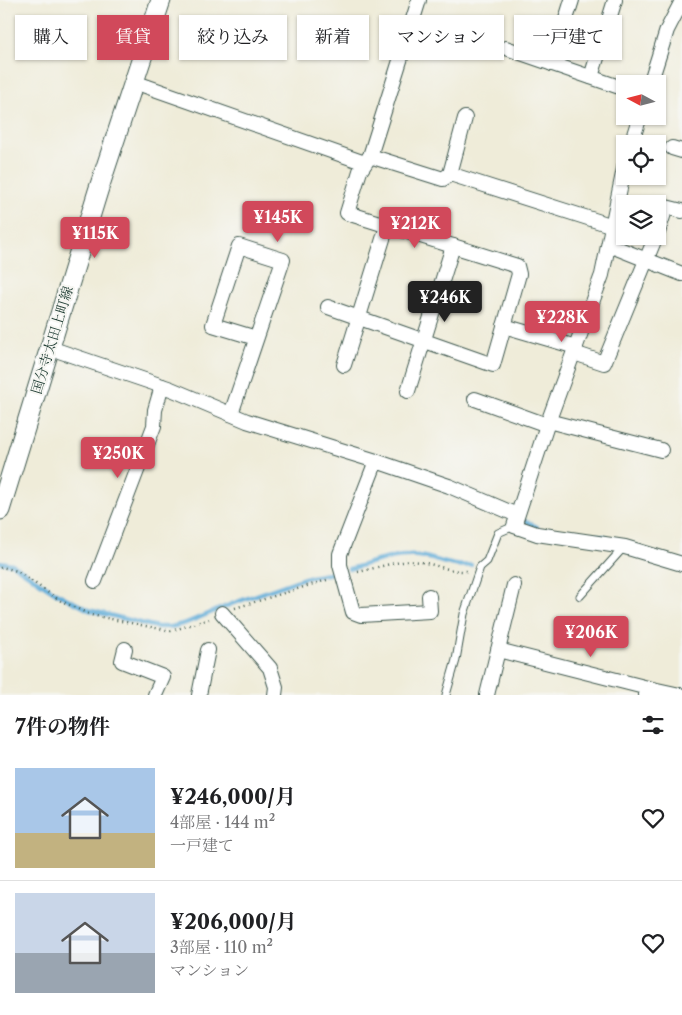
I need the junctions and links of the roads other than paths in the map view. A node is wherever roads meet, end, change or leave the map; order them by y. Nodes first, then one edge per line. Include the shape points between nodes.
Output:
1 (161, 0) edge
2 (419, 0) edge
3 (572, 0) edge
4 (615, 0) edge
5 (682, 1) edge
6 (506, 48) dead end
7 (552, 64) junction
8 (653, 75) edge
9 (591, 77) junction
10 (134, 82) junction
11 (616, 86) edge
12 (465, 118) dead end
13 (368, 159) junction
14 (450, 174) junction
15 (621, 185) edge
16 (666, 206) edge
17 (682, 211) edge
18 (387, 226) junction
19 (613, 226) junction
20 (609, 245) junction
21 (652, 245) edge
22 (453, 246) junction
23 (646, 260) junction
24 (682, 274) edge
25 (328, 307) dead end
26 (358, 318) junction
27 (504, 326) junction
28 (256, 338) junction
29 (424, 341) junction
30 (50, 348) junction
31 (575, 350) junction
32 (344, 365) dead end
33 (162, 386) junction
34 (408, 391) dead end
35 (475, 399) dead end
36 (230, 414) junction
37 (548, 423) junction
38 (661, 450) dead end
39 (376, 461) junction
40 (0, 510) edge
41 (515, 520) junction
42 (625, 547) junction
43 (682, 564) edge
44 (95, 581) dead end
45 (514, 585) dead end
46 (429, 596) dead end
47 (580, 596) dead end
48 (222, 613) road end
49 (126, 648) dead end
50 (208, 650) dead end
51 (498, 650) junction
52 (647, 691) edge
53 (155, 695) edge
54 (199, 695) edge
55 (275, 695) edge
56 (446, 695) edge
57 (487, 695) edge
58 (680, 695) edge

1 - 10 main road, 国分寺太田上町線
2 - 13 street
3 - 7 street
4 - 9 street
5 - 8 street via 667,30
6 - 7 street
7 - 9 street
9 - 11 street
10 - 13 street
10 - 30 main road, 国分寺太田上町線
12 - 14 street
13 - 14 street via 443,179
13 - 18 street via 360,171 347,214
14 - 19 street
15 - 19 street
16 - 17 street
18 - 22 street
18 - 26 street
19 - 20 street
20 - 23 street
20 - 31 street via 602,275
21 - 23 street
22 - 27 street via 517,266 519,274
22 - 29 street
23 - 24 street
23 - 31 street via 604,363
25 - 26 street
26 - 29 street
26 - 32 street
27 - 29 street via 493,365
27 - 31 street
28 - 28 street via 283,260 239,246 213,325
28 - 36 street
29 - 34 street
30 - 33 street
30 - 40 main road, 国分寺太田上町線
31 - 37 street
33 - 36 street
33 - 44 street via 154,426
35 - 37 street
36 - 39 street
37 - 38 street
37 - 41 street
39 - 41 street via 449,486
39 - 46 street via 340,554 342,576 353,612 361,616 430,611
41 - 42 street via 537,534
41 - 56 lane via 498,533 487,561 480,567 464,614
42 - 43 street
42 - 47 lane
45 - 51 street
48 - 55 street via 270,668
49 - 53 street via 122,661 163,677
50 - 54 street
51 - 52 street
51 - 57 street
52 - 58 street

